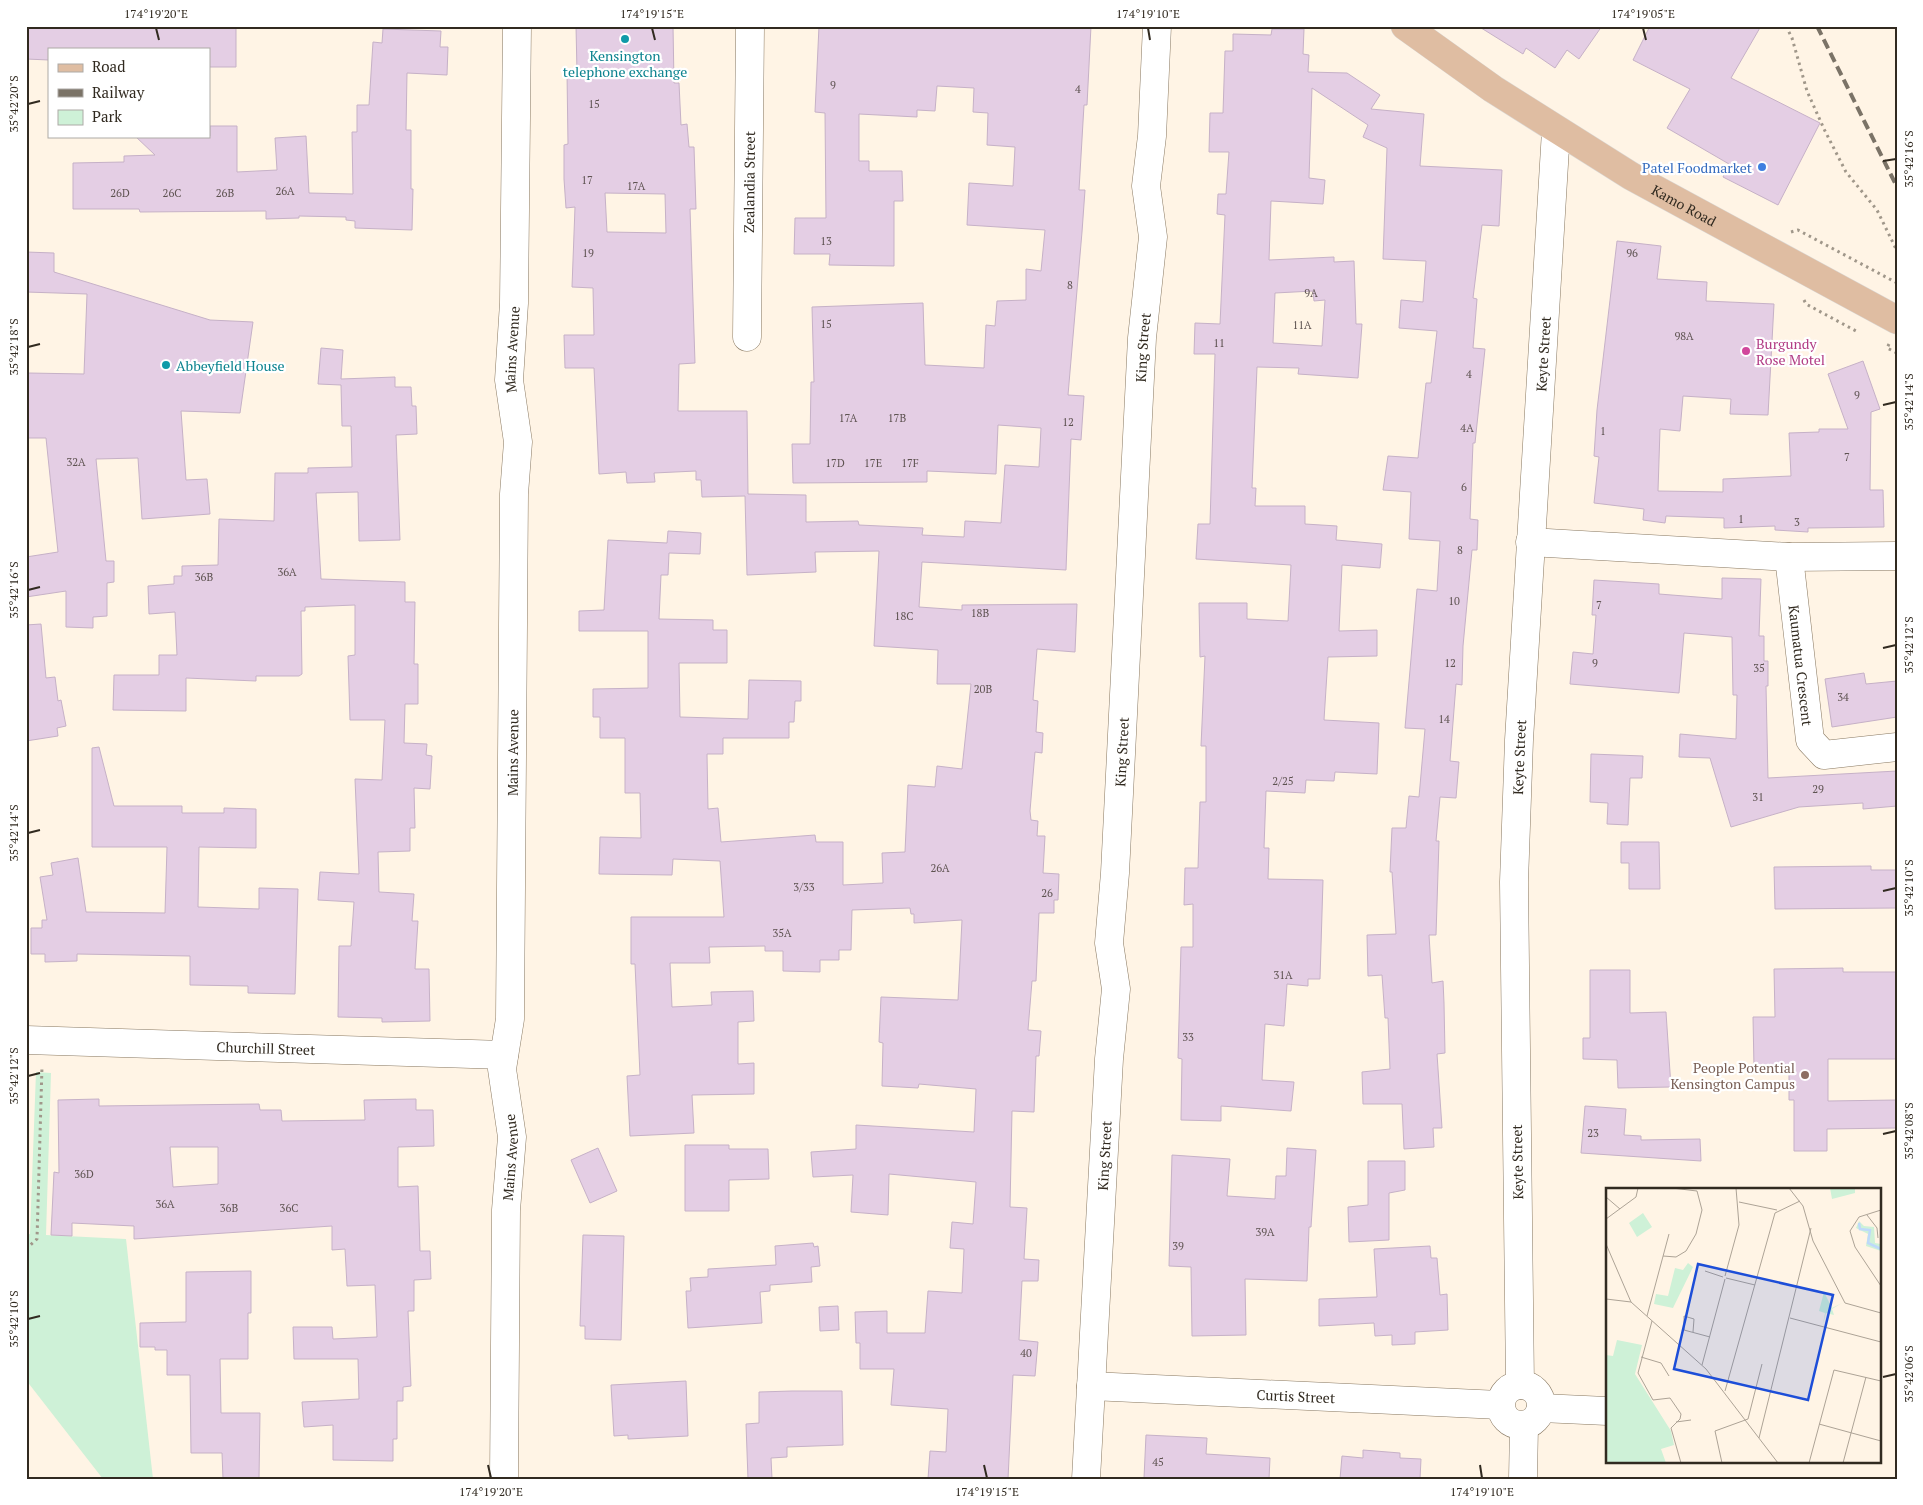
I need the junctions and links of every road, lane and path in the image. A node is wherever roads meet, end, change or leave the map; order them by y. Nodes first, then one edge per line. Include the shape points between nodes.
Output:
1 (517, 26) edge
2 (750, 26) edge
3 (1157, 26) edge
4 (1405, 26) edge
5 (1786, 26) edge
6 (1556, 131) junction
7 (1786, 233) dead end
8 (1897, 251) edge
9 (1897, 284) edge
10 (1897, 320) edge
11 (747, 337) dead end
12 (1530, 542) junction
13 (1897, 556) edge
14 (1789, 557) junction
15 (1897, 748) edge
16 (34, 1041) edge
17 (504, 1055) junction
18 (26, 1249) edge
19 (1520, 1385) junction
20 (1091, 1386) junction
21 (1500, 1405) junction
22 (1606, 1411) edge
23 (1533, 1417) junction
24 (504, 1479) edge
25 (1086, 1479) edge
26 (1523, 1479) edge

1 - 17 street, Mains Avenue via 514,303 509,380 518,447 514,494 510,1019
2 - 11 street, Zealandia Street
3 - 20 street, King Street via 1152,136 1146,186 1153,237 1142,338 1116,853 1109,931 1116,989 1109,1059
4 - 6 main road, Kamo Road
5 - 8 path via 1807,91 1824,130 1846,172 1877,210
6 - 10 main road, Kamo Road via 1631,176
6 - 12 street, Keyte Street
7 - 9 path via 1798,230
12 - 14 street
12 - 19 street, Keyte Street via 1514,882
13 - 14 street
14 - 15 street, Kaumatua Crescent via 1810,740 1824,755
16 - 17 street, Churchill Street
16 - 18 path via 37,1239
17 - 24 street, Mains Avenue via 503,1079 512,1137 506,1210
19 - 21 street via 1506,1391
19 - 23 street via 1528,1386 1538,1394
20 - 21 street, Curtis Street
20 - 25 street, King Street
21 - 23 street via 1510,1423
22 - 23 street
23 - 26 street

